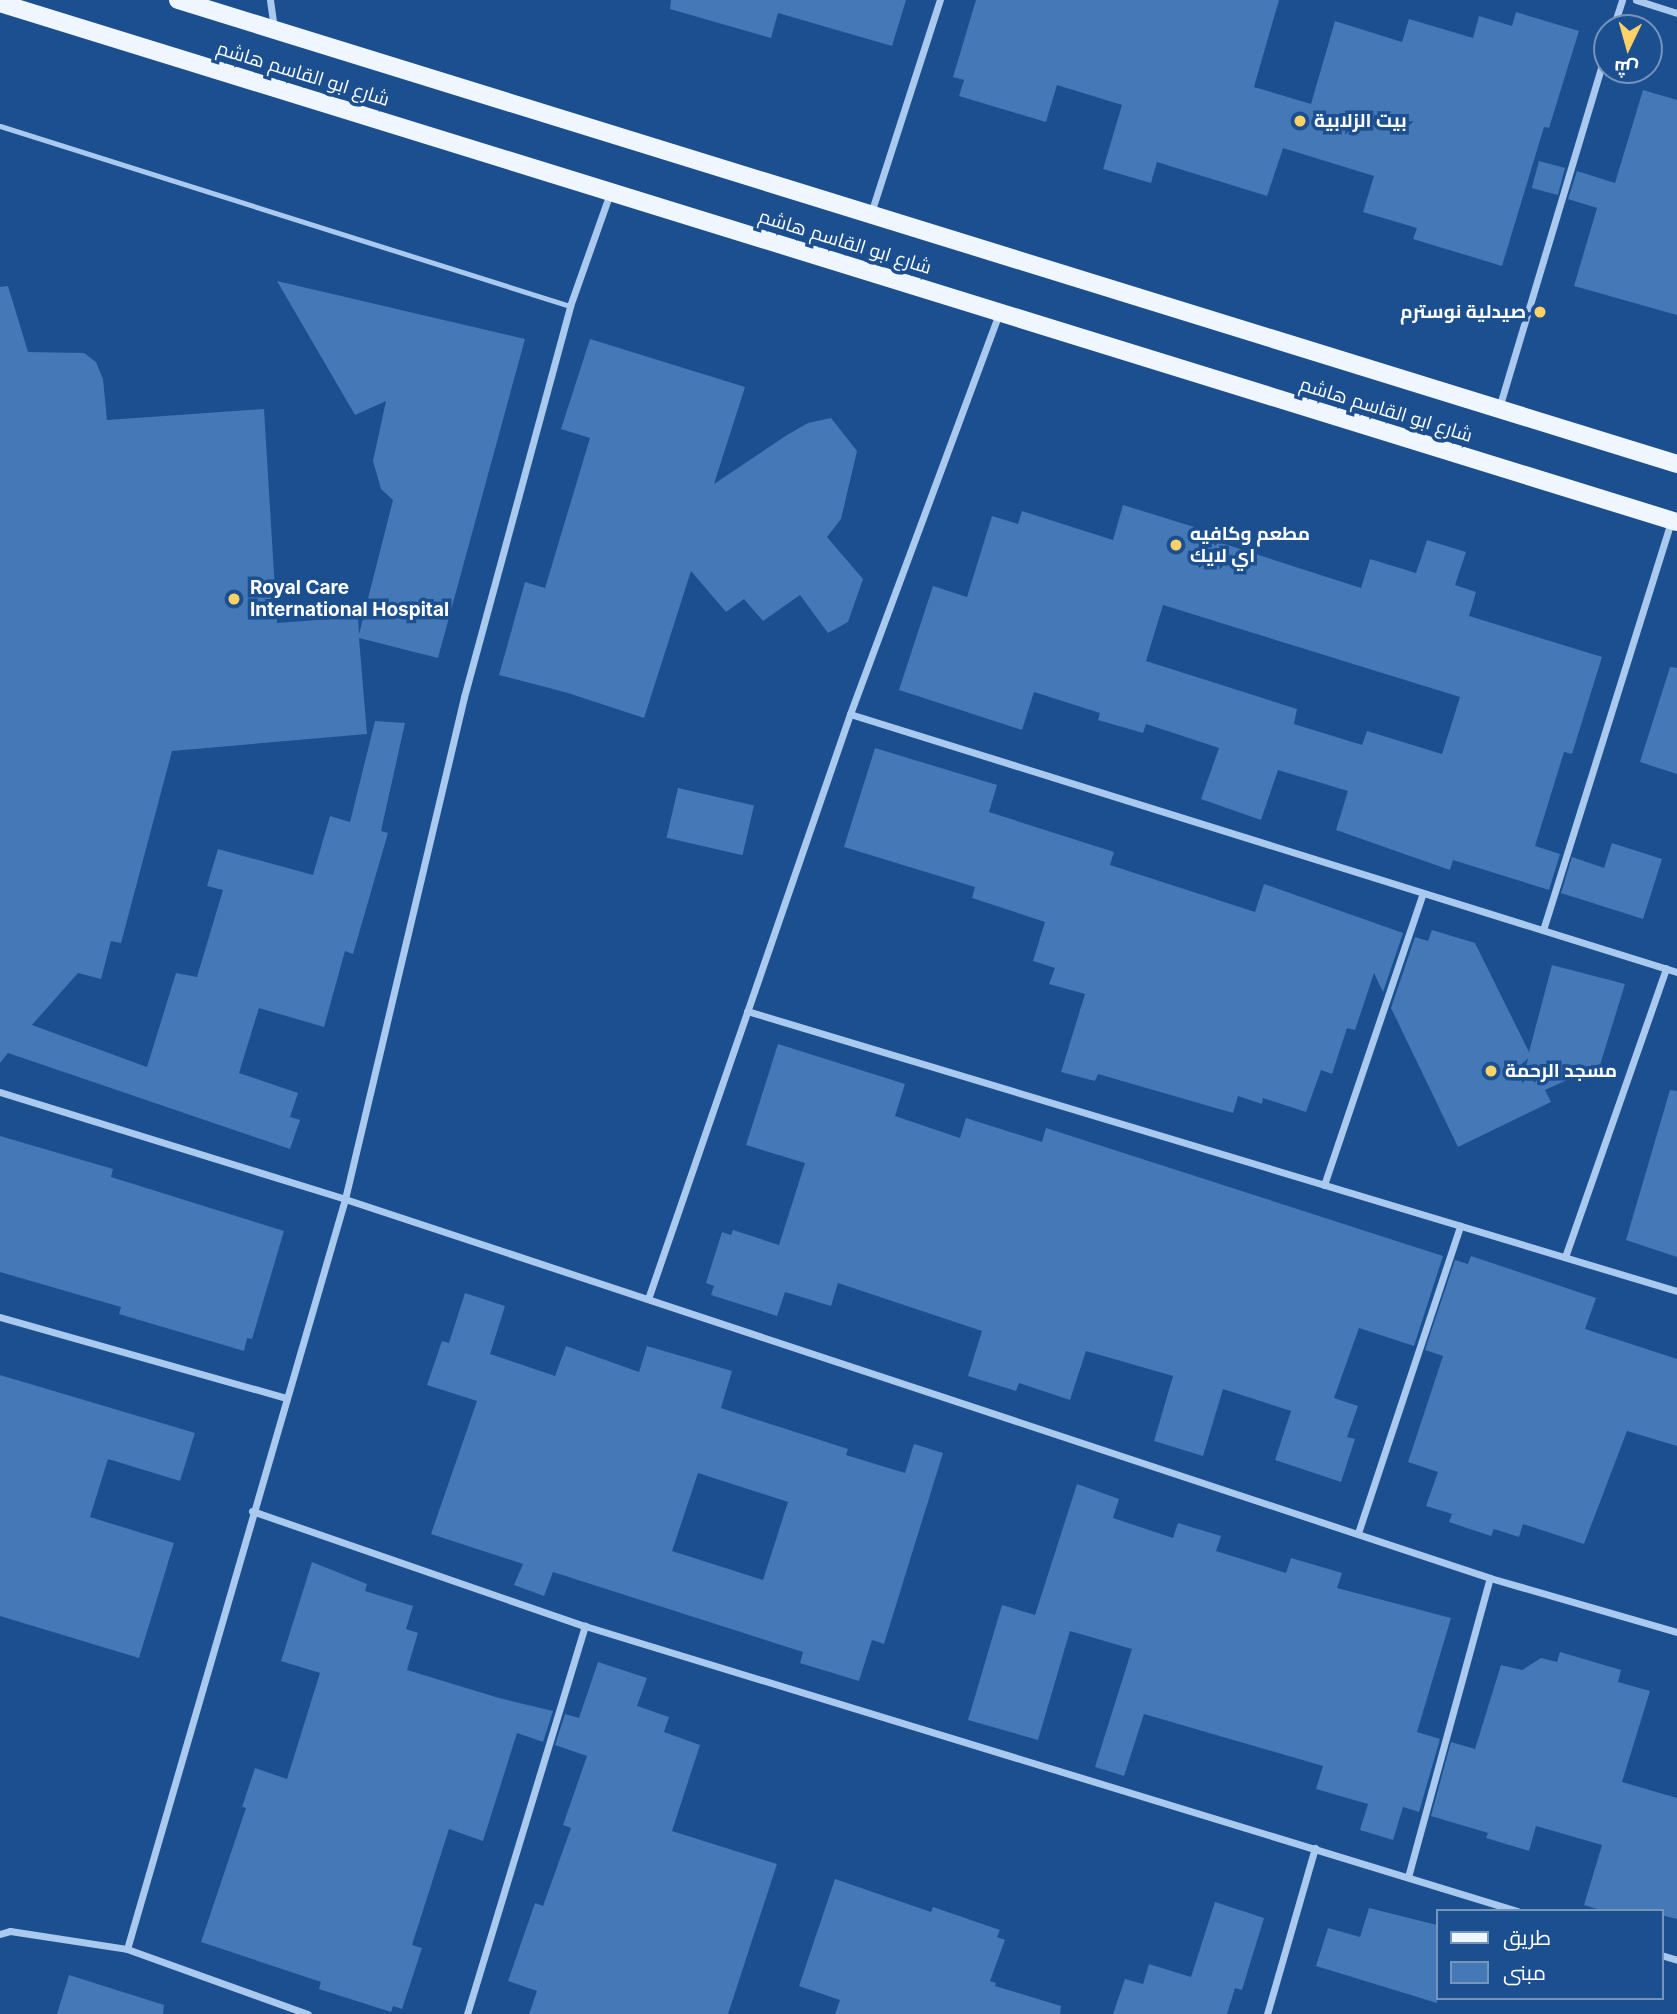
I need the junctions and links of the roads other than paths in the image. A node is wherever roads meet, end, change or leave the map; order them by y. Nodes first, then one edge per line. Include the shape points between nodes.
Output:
1 (178, 0) edge
2 (270, 0) edge
3 (940, 0) edge
4 (1636, 0) edge
5 (0, 3) edge
6 (1677, 13) edge
7 (274, 30) junction
8 (1596, 84) edge
9 (0, 126) edge
10 (611, 191) junction
11 (871, 214) junction
12 (570, 306) junction
13 (1000, 312) junction
14 (1499, 408) junction
15 (1677, 464) edge
16 (1674, 522) edge
17 (850, 715) junction
18 (1423, 893) junction
19 (1543, 930) junction
20 (1666, 968) junction
21 (1677, 972) edge
22 (747, 1011) junction
23 (0, 1091) edge
24 (1324, 1185) junction
25 (345, 1199) junction
26 (1460, 1226) junction
27 (1564, 1257) junction
28 (1677, 1291) edge
29 (648, 1299) junction
30 (0, 1317) edge
31 (286, 1398) junction
32 (252, 1511) junction
33 (1358, 1533) junction
34 (1490, 1578) junction
35 (585, 1626) junction
36 (1677, 1632) edge
37 (1315, 1848) junction
38 (1408, 1877) junction
39 (1511, 1909) edge
40 (0, 1934) edge
41 (127, 1950) junction
42 (308, 2014) edge
43 (467, 2014) edge
44 (1267, 2014) edge

1 - 7 main road, شارع ابو القاسم هاشم
2 - 7 street
3 - 11 street
4 - 6 street
5 - 10 main road, شارع ابو القاسم هاشم
7 - 11 main road, شارع ابو القاسم هاشم
8 - 14 street
9 - 12 lane
10 - 12 street
10 - 13 main road, شارع ابو القاسم هاشم
11 - 14 main road, شارع ابو القاسم هاشم
12 - 25 street via 464,697
13 - 16 main road, شارع ابو القاسم هاشم
13 - 17 street
14 - 15 main road, شارع ابو القاسم هاشم
16 - 19 street
17 - 18 street
17 - 22 street
18 - 19 street
18 - 24 street
19 - 20 street
20 - 21 street
20 - 27 street
22 - 24 street
22 - 29 street
23 - 25 street
24 - 26 street
25 - 29 street
25 - 31 street
26 - 27 street
26 - 33 street
27 - 28 street
29 - 33 street
30 - 31 street
31 - 32 street
32 - 35 street
32 - 41 street
33 - 34 street
34 - 36 street
34 - 38 street
35 - 37 street
35 - 43 street
37 - 38 street
37 - 44 street
38 - 39 street
40 - 41 street via 10,1931
41 - 42 street

